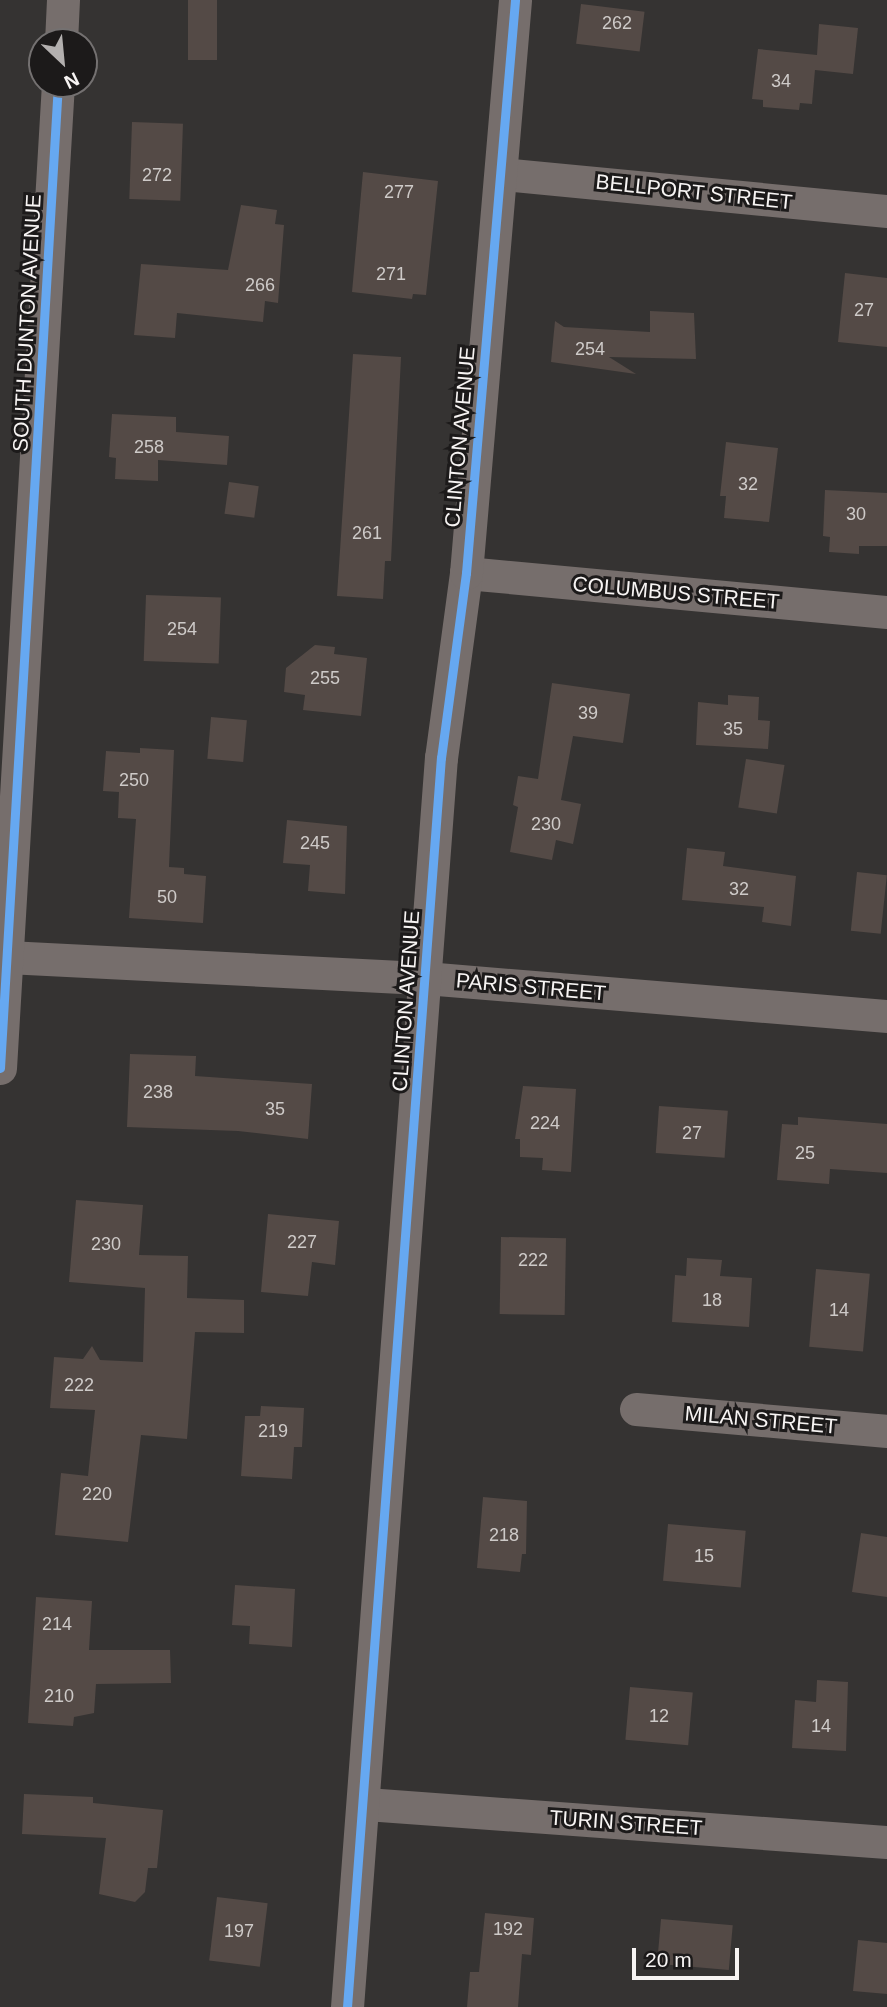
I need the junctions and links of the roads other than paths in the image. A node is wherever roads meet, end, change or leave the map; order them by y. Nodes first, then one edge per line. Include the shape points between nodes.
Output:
1 (63, 0) edge
2 (515, 0) edge
3 (62, 28) edge
4 (57, 98) edge
5 (502, 174) junction
6 (887, 211) edge
7 (466, 573) junction
8 (887, 612) edge
9 (7, 957) junction
10 (425, 978) junction
11 (887, 1016) edge
12 (0, 1068) edge
13 (636, 1409) dead end
14 (887, 1431) edge
15 (366, 1804) junction
16 (887, 1842) edge
17 (347, 2007) edge

1 - 3 street
2 - 5 street, CLINTON AVENUE
4 - 9 street, SOUTH DUNTON AVENUE
5 - 6 street, BELLPORT STREET
5 - 7 street, CLINTON AVENUE
7 - 8 street, COLUMBUS STREET
7 - 10 street, CLINTON AVENUE via 441,758
9 - 10 street, PARIS STREET
9 - 12 street, SOUTH DUNTON AVENUE
10 - 11 street, PARIS STREET
10 - 15 street, CLINTON AVENUE
13 - 14 street, MILAN STREET
15 - 16 street, TURIN STREET
15 - 17 street, CLINTON AVENUE

